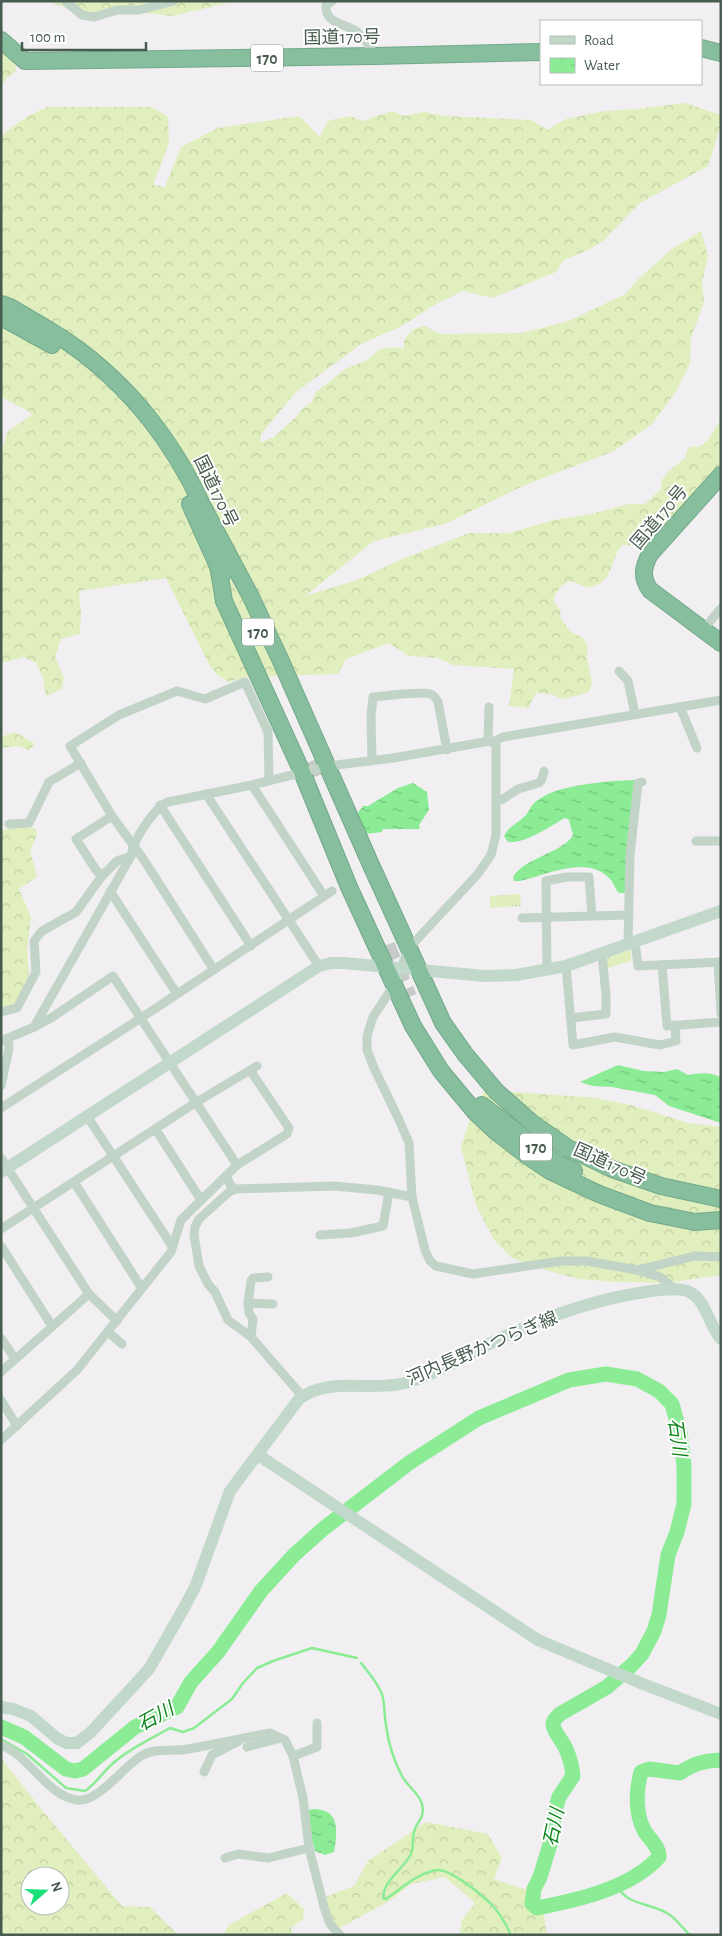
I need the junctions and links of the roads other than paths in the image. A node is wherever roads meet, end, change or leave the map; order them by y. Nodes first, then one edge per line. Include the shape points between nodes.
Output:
1 (65, 1) edge
2 (174, 1) edge
3 (332, 1) edge
4 (1, 40) edge
5 (702, 48) edge
6 (540, 52) edge
7 (721, 54) edge
8 (375, 56) junction
9 (1, 304) edge
10 (1, 317) edge
11 (721, 475) edge
12 (721, 608) edge
13 (703, 630) junction
14 (721, 643) edge
15 (620, 671) dead end
16 (721, 700) edge
17 (489, 707) dead end
18 (680, 707) junction
19 (636, 714) junction
20 (491, 741) junction
21 (697, 748) dead end
22 (447, 750) junction
23 (372, 761) junction
24 (81, 763) junction
25 (314, 771) junction
26 (544, 771) dead end
27 (269, 780) junction
28 (642, 782) dead end
29 (252, 785) junction
30 (206, 794) junction
31 (496, 801) junction
32 (160, 806) junction
33 (112, 816) junction
34 (9, 824) dead end
35 (696, 841) dead end
36 (721, 842) edge
37 (132, 846) junction
38 (131, 856) junction
39 (102, 876) junction
40 (110, 891) junction
41 (332, 891) dead end
42 (324, 896) junction
43 (721, 911) edge
44 (628, 915) junction
45 (592, 916) junction
46 (522, 918) dead end
47 (546, 918) junction
48 (288, 921) junction
49 (632, 943) junction
50 (397, 945) junction
51 (251, 946) junction
52 (602, 954) junction
53 (719, 962) edge
54 (662, 965) junction
55 (319, 966) junction
56 (566, 966) junction
57 (394, 968) junction
58 (214, 970) junction
59 (419, 970) junction
60 (546, 970) junction
61 (394, 985) junction
62 (177, 994) junction
63 (1, 1012) edge
64 (721, 1014) edge
65 (141, 1018) junction
66 (571, 1018) junction
67 (721, 1022) edge
68 (675, 1025) junction
69 (34, 1028) junction
70 (5, 1040) edge
71 (170, 1062) junction
72 (1, 1086) edge
73 (195, 1103) junction
74 (1, 1108) edge
75 (87, 1116) junction
76 (156, 1130) junction
77 (114, 1157) junction
78 (237, 1165) junction
79 (3, 1166) edge
80 (227, 1177) junction
81 (74, 1182) junction
82 (235, 1189) junction
83 (389, 1192) junction
84 (412, 1197) junction
85 (721, 1199) edge
86 (201, 1200) junction
87 (721, 1206) edge
88 (34, 1208) junction
89 (721, 1215) edge
90 (721, 1220) edge
91 (1, 1229) edge
92 (320, 1236) dead end
93 (1, 1246) edge
94 (172, 1246) junction
95 (721, 1257) edge
96 (637, 1270) junction
97 (268, 1277) dead end
98 (142, 1288) junction
99 (676, 1290) junction
100 (89, 1294) junction
101 (248, 1303) junction
102 (273, 1304) dead end
103 (117, 1322) junction
104 (52, 1326) junction
105 (108, 1332) junction
106 (251, 1337) junction
107 (1, 1338) edge
108 (721, 1339) edge
109 (122, 1344) dead end
110 (15, 1359) junction
111 (1, 1372) edge
112 (302, 1396) junction
113 (1, 1400) edge
114 (17, 1426) junction
115 (1, 1440) edge
116 (258, 1455) junction
117 (1, 1707) edge
118 (721, 1714) edge
119 (317, 1723) dead end
120 (244, 1738) junction
121 (282, 1738) junction
122 (1, 1745) edge
123 (247, 1747) dead end
124 (293, 1756) junction
125 (204, 1772) dead end
126 (309, 1848) junction
127 (225, 1858) dead end
128 (340, 1935) edge

1 - 2 street via 82,15 94,17
3 - 8 street via 326,5 328,16 334,22 355,30
4 - 8 highway, 国道170号 / 170 via 25,61
5 - 7 highway
6 - 8 highway, 国道170号 / 170
9 - 25 highway, 国道170号 via 70,343 117,382 152,421 180,462 251,598
10 - 25 highway, 国道170号 via 64,351 110,390 146,428 172,467 218,565 224,601
11 - 13 highway, 国道170号 via 650,554 643,572 644,582 650,590
12 - 13 street
13 - 14 highway, 国道170号
15 - 19 street via 628,682
16 - 18 street
17 - 20 street
18 - 19 street
18 - 21 street
19 - 20 street
20 - 22 street
20 - 31 street via 496,745
22 - 23 street
22 - 23 street via 436,698 423,692 373,697
23 - 25 street
24 - 27 street via 70,746 118,715 177,691 205,699 245,682 268,732
24 - 33 street
24 - 34 street via 48,782 29,823
25 - 27 street
25 - 50 highway
25 - 50 highway
25 - 57 highway via 349,888
26 - 31 street via 539,783 518,789
27 - 29 street
28 - 44 street via 638,783 634,810
29 - 30 street
29 - 42 street
30 - 32 street
30 - 48 street
31 - 50 street via 494,845 486,865
32 - 37 street
32 - 51 street
33 - 37 street
33 - 39 street via 76,839
35 - 36 street
37 - 38 street
37 - 58 street
38 - 39 street via 117,861
38 - 40 street
39 - 63 street via 76,912 42,932 34,941 36,972 17,1008
40 - 62 street
40 - 69 street
41 - 42 street
42 - 48 street
43 - 49 street
44 - 45 street
44 - 49 street
45 - 47 street
45 - 47 street via 589,877 567,877 546,881
46 - 47 street
47 - 60 street
48 - 51 street
48 - 55 street
49 - 52 street
49 - 54 street via 638,966
50 - 57 street
50 - 59 highway
51 - 58 street
52 - 56 street
52 - 66 street via 606,1014
53 - 54 street
53 - 64 street
54 - 68 street via 667,1026
55 - 57 street via 344,963
55 - 71 street
56 - 60 street
56 - 66 street
57 - 59 street
57 - 61 highway
58 - 62 street
59 - 60 street via 485,976
59 - 85 highway via 443,1023 465,1054 496,1091 531,1122 568,1148 612,1169 661,1186
61 - 84 street via 373,1017 367,1036 367,1050 409,1143
61 - 90 highway via 413,1026 441,1071 475,1112 528,1157 598,1194 650,1213 695,1222
62 - 65 street
65 - 69 street via 112,976
65 - 71 street
65 - 74 street
66 - 68 street via 573,1045 615,1037 664,1045 676,1041
67 - 68 street
69 - 70 street
70 - 72 street via 9,1048
71 - 73 street
71 - 75 street
73 - 76 street
73 - 78 street
73 - 78 street via 254,1068 289,1128 287,1134
75 - 77 street
75 - 79 street
76 - 77 street
76 - 86 street
77 - 81 street
77 - 94 street
78 - 80 street
79 - 88 street
80 - 82 street
80 - 86 street
81 - 88 street
81 - 98 street
82 - 83 street via 334,1186
82 - 106 street via 199,1219 194,1235 199,1266 223,1312 228,1320
83 - 84 street
83 - 92 street via 383,1226
84 - 96 street via 424,1250 436,1266 486,1274 561,1260 586,1260
86 - 94 street via 182,1220
87 - 89 highway, 国道170号 / 170 via 654,1195 607,1177 563,1154 489,1097 457,1060 414,994 428,1033 467,1088 483,1106 557,1162 603,1187 653,1204
88 - 91 street
88 - 100 street
93 - 104 street
94 - 98 street via 171,1252
95 - 96 street via 695,1256
96 - 99 street via 660,1277
97 - 101 street via 250,1281
98 - 103 street
99 - 108 street, 河内長野かつらぎ線 via 684,1290 700,1301
99 - 112 street, 河内長野かつらぎ線 via 615,1297 566,1312 404,1383 323,1387
100 - 103 street
100 - 104 street
101 - 102 street
101 - 106 street via 253,1320
103 - 105 street
104 - 110 street
105 - 109 street
105 - 114 street via 77,1370
106 - 112 street
107 - 110 street
110 - 111 street
112 - 116 street
113 - 114 street
114 - 115 street
116 - 117 street via 230,1490 196,1585 149,1669 91,1732 77,1743 67,1743 30,1716
116 - 118 street via 538,1640
119 - 124 street via 317,1747
120 - 121 street via 270,1733
120 - 122 street via 177,1751 151,1750 92,1798 76,1800 53,1787 21,1757
120 - 125 street via 212,1755
121 - 123 street
121 - 124 street
124 - 126 street via 303,1798
126 - 127 street via 268,1858 235,1854
126 - 128 street via 330,1924

